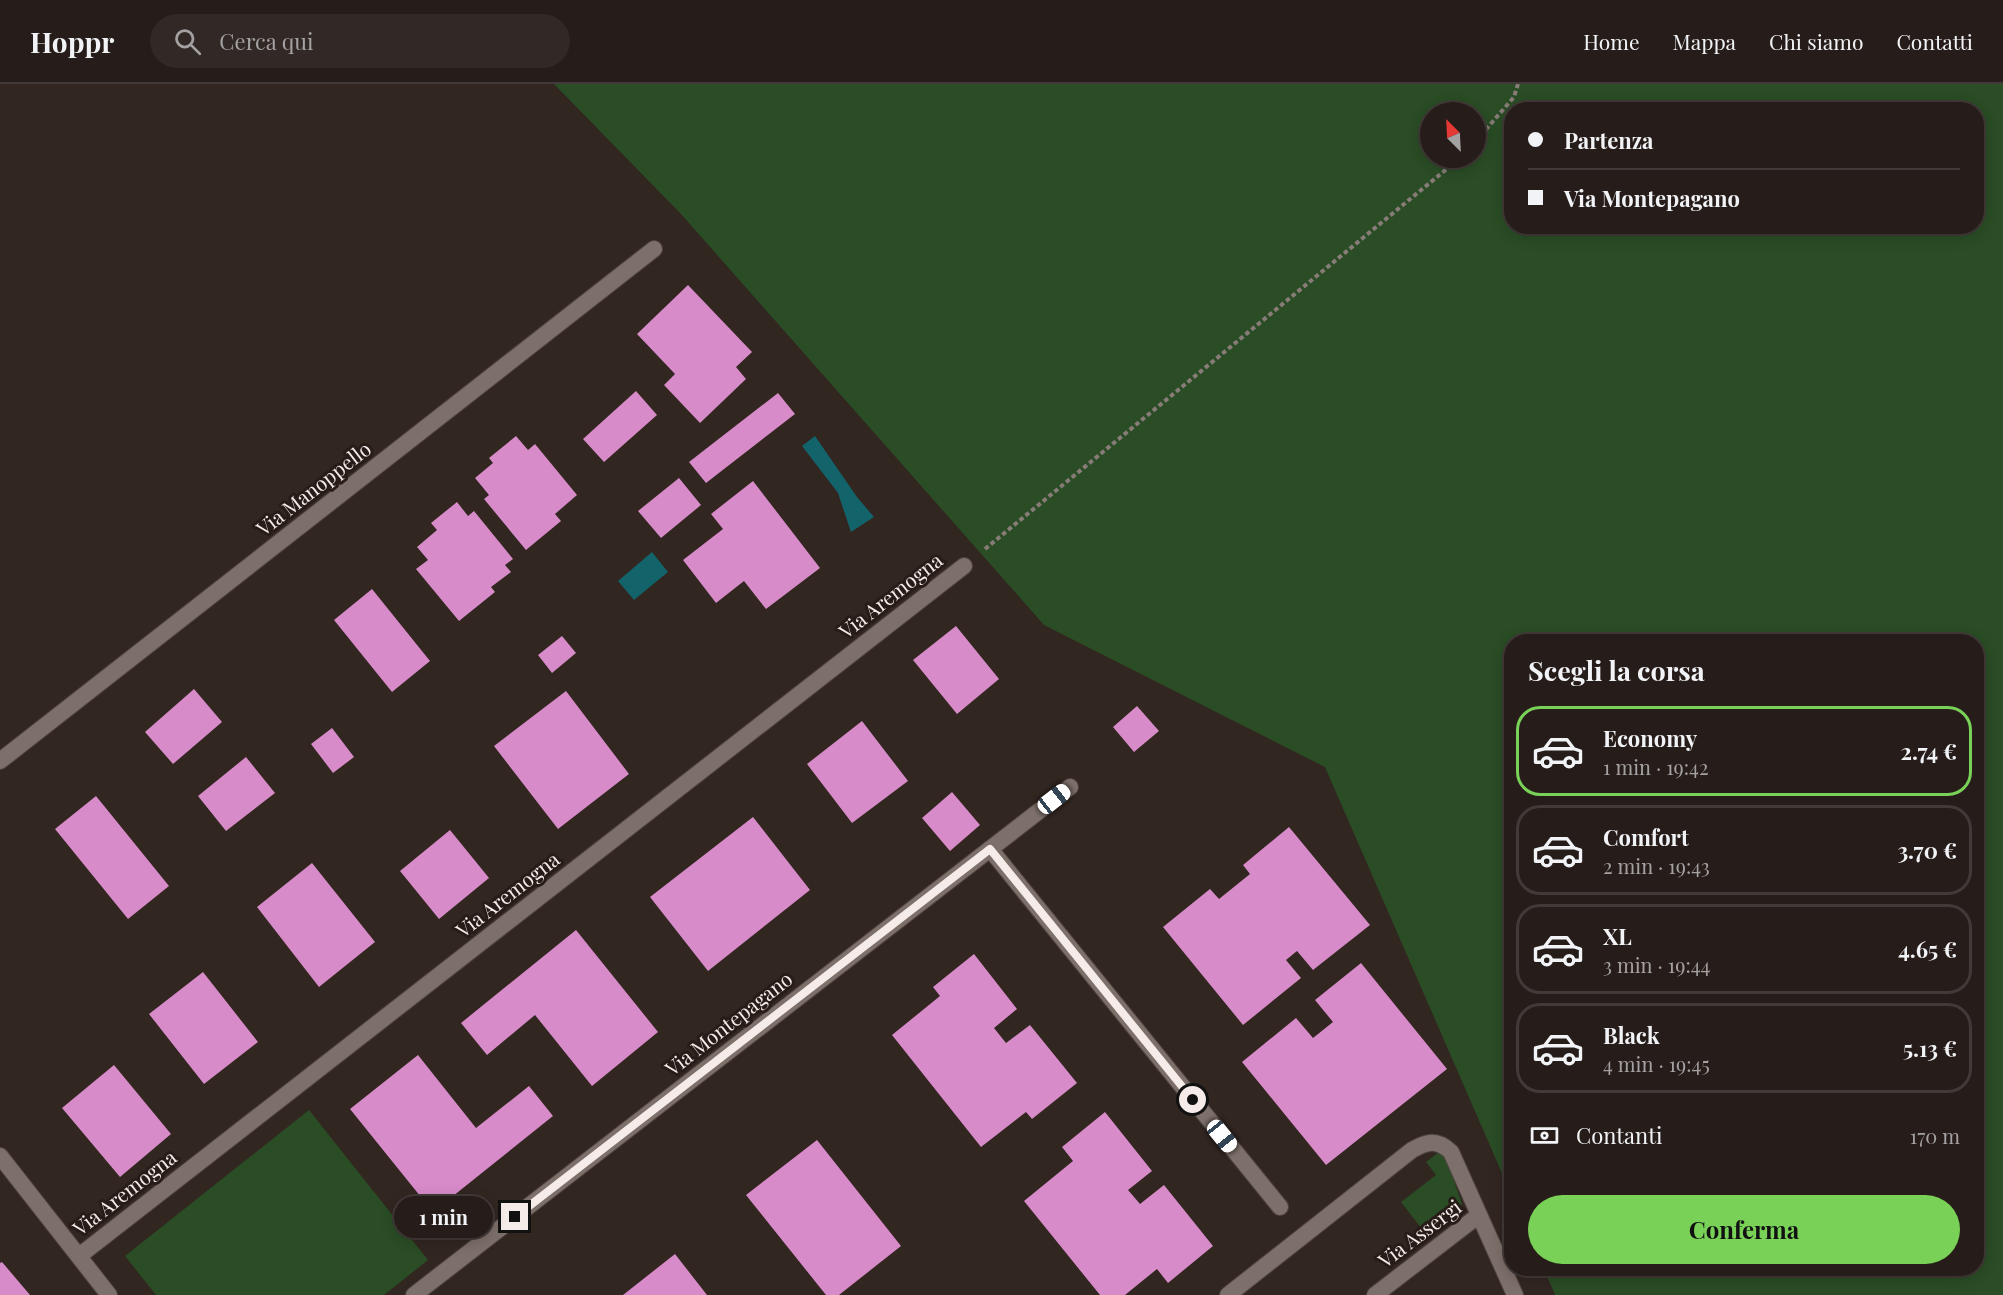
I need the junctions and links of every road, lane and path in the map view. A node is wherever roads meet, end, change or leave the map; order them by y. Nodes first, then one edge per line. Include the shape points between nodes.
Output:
1 (1518, 84) edge
2 (1510, 102) edge
3 (1504, 109) edge
4 (1486, 129) edge
5 (1449, 168) edge
6 (654, 249) dead end
7 (964, 566) joint
8 (0, 761) edge
9 (1070, 787) dead end
10 (990, 849) junction
11 (0, 1156) edge
12 (1280, 1207) dead end
13 (1479, 1215) junction
14 (78, 1256) junction
15 (1504, 1271) edge
16 (1506, 1276) edge
17 (109, 1295) edge
18 (414, 1295) edge
19 (1228, 1295) edge
20 (1375, 1295) edge
21 (1515, 1295) edge

1 - 2 path
3 - 4 path
5 - 7 path
6 - 8 street, Via Manoppello
7 - 14 street, Via Aremogna
9 - 10 street, Via Montepagano
10 - 12 street
10 - 18 street, Via Montepagano
11 - 14 street
13 - 15 street, Via Assergi
13 - 19 street via 1451,1152 1443,1145 1424,1144
13 - 20 street, Via Assergi
14 - 17 street
16 - 21 street, Via Assergi

